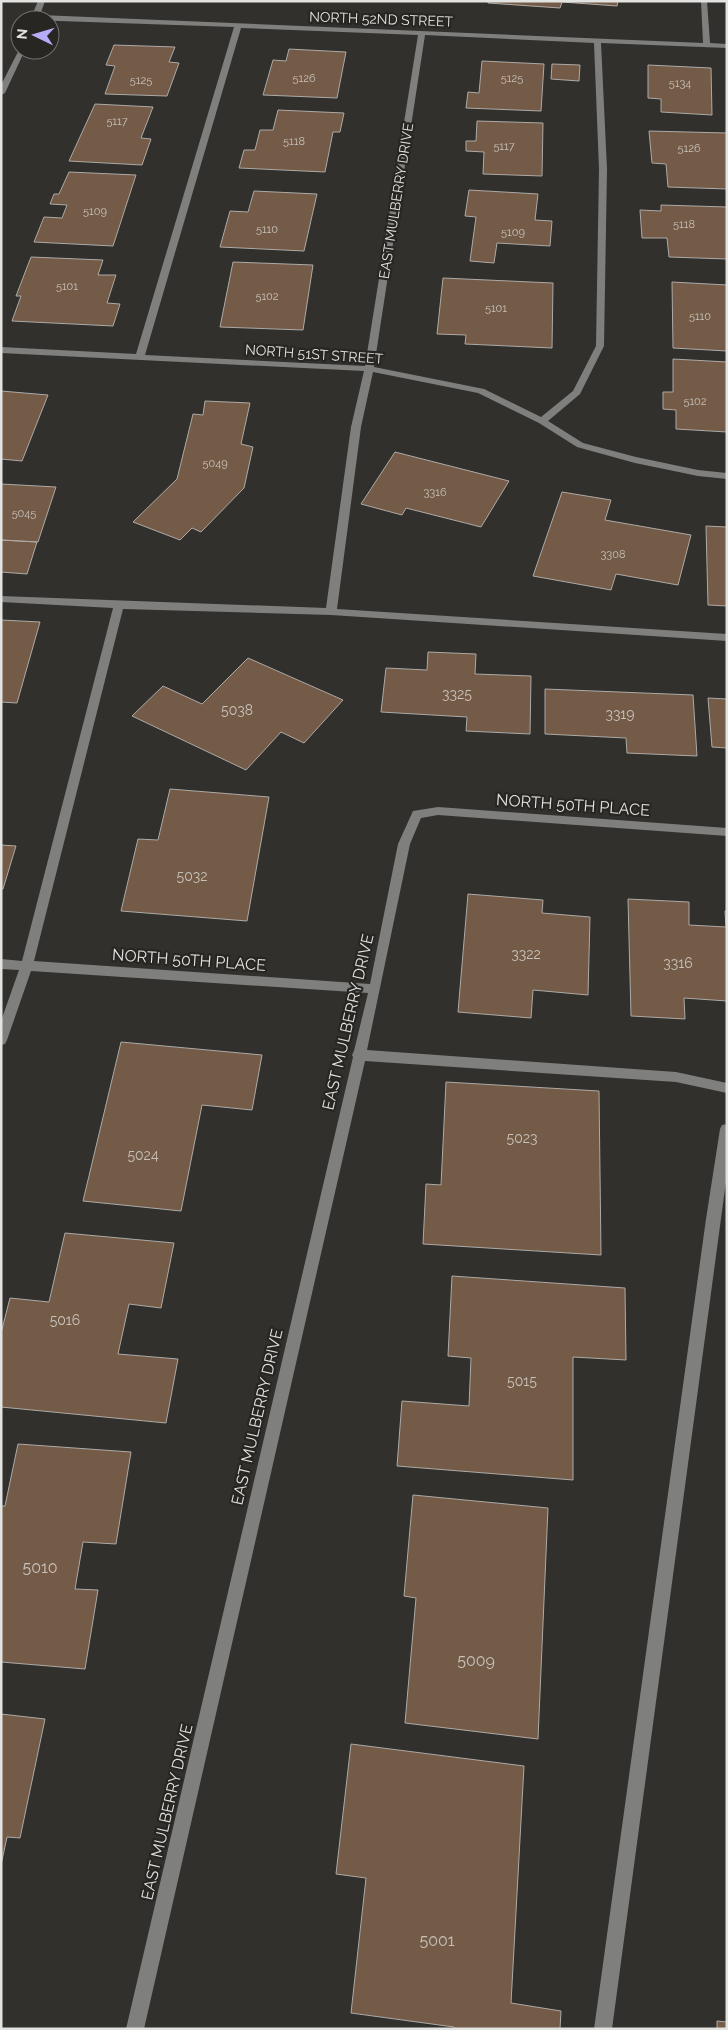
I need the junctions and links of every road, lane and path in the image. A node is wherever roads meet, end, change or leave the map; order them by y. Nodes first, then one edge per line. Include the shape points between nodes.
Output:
1 (704, 1) edge
2 (60, 20) edge
3 (238, 26) junction
4 (422, 33) junction
5 (598, 41) junction
6 (707, 45) junction
7 (727, 46) edge
8 (16, 60) edge
9 (1, 93) edge
10 (1, 350) edge
11 (140, 357) junction
12 (370, 369) junction
13 (542, 420) junction
14 (727, 476) edge
15 (1, 598) edge
16 (119, 605) junction
17 (331, 612) junction
18 (727, 638) edge
19 (417, 814) joint
20 (727, 832) edge
21 (1, 964) edge
22 (27, 966) junction
23 (375, 988) junction
24 (1, 1040) edge
25 (358, 1055) junction
26 (727, 1088) edge
27 (727, 1130) edge
28 (135, 2029) edge
29 (603, 2029) edge

1 - 6 street
2 - 3 street, NORTH 52ND STREET
3 - 4 street, NORTH 52ND STREET
3 - 11 street
4 - 5 street, NORTH 52ND STREET
4 - 12 street, EAST MULBERRY DRIVE
5 - 6 street, NORTH 52ND STREET
5 - 13 street via 603,169 600,346 577,392
6 - 7 street, NORTH 52ND STREET
8 - 9 street
10 - 11 street, NORTH 51ST STREET
11 - 12 street, NORTH 51ST STREET
12 - 13 street, NORTH 51ST STREET via 481,391
12 - 17 street, EAST MULBERRY DRIVE via 356,427
13 - 14 street, NORTH 51ST STREET via 580,445 635,460
15 - 16 street
16 - 17 street
16 - 22 street
17 - 18 street
19 - 20 street, NORTH 50TH PLACE via 438,811
19 - 23 street, EAST MULBERRY DRIVE via 404,844
21 - 22 street, NORTH 50TH PLACE
22 - 23 street, NORTH 50TH PLACE
22 - 24 street
23 - 25 street, EAST MULBERRY DRIVE
25 - 26 street via 676,1077
25 - 28 street, EAST MULBERRY DRIVE
27 - 29 street

